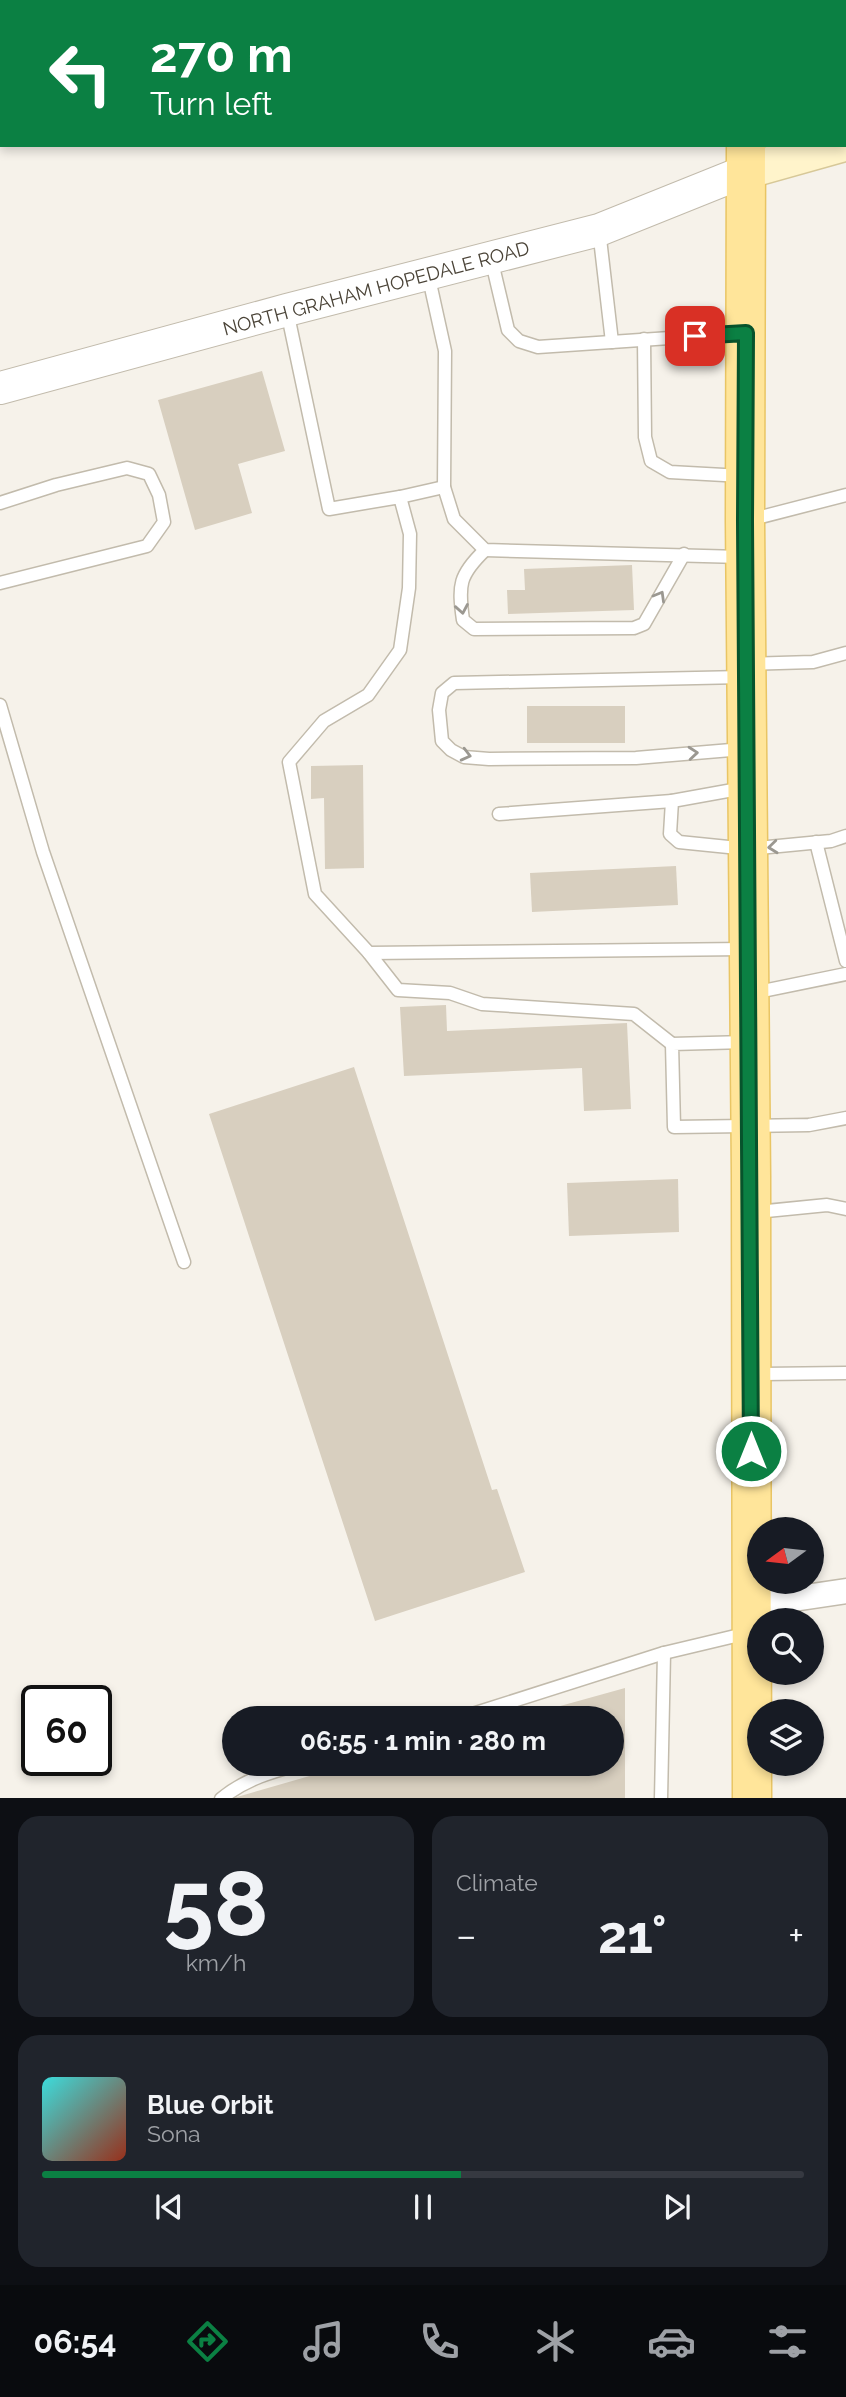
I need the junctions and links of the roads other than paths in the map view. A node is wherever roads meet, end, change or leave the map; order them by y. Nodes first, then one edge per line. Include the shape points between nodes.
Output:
1 (825, 147) edge
2 (746, 158) edge
3 (599, 230) junction
4 (491, 258) junction
5 (428, 274) junction
6 (287, 310) junction
7 (746, 333) junction
8 (644, 340) junction
9 (612, 342) junction
10 (0, 388) edge
11 (746, 477) junction
12 (444, 487) junction
13 (846, 495) edge
14 (400, 497) junction
15 (0, 503) edge
16 (746, 539) junction
17 (485, 550) junction
18 (684, 554) junction
19 (0, 583) edge
20 (846, 653) edge
21 (747, 671) junction
22 (0, 705) edge
23 (747, 748) junction
24 (748, 788) junction
25 (672, 801) junction
26 (499, 814) dead end
27 (846, 836) edge
28 (816, 842) junction
29 (748, 849) junction
30 (749, 948) junction
31 (369, 953) junction
32 (846, 961) edge
33 (846, 974) edge
34 (749, 994) junction
35 (750, 1042) junction
36 (672, 1044) junction
37 (846, 1118) edge
38 (750, 1126) junction
39 (846, 1209) edge
40 (751, 1212) junction
41 (184, 1262) dead end
42 (846, 1373) edge
43 (751, 1374) junction
44 (846, 1591) edge
45 (752, 1608) edge
46 (787, 1608) edge
47 (747, 1620) edge
48 (664, 1653) junction
49 (752, 1685) edge
50 (498, 1706) edge
51 (260, 1776) edge
52 (221, 1798) edge
53 (661, 1798) edge
54 (752, 1798) edge

1 - 2 main road
2 - 3 street, NORTH GRAHAM HOPEDALE ROAD
2 - 7 main road
3 - 4 street, NORTH GRAHAM HOPEDALE ROAD
3 - 9 lane
4 - 5 street, NORTH GRAHAM HOPEDALE ROAD
4 - 9 lane via 508,330 519,341 538,346
5 - 6 street, NORTH GRAHAM HOPEDALE ROAD
5 - 12 lane via 445,351
6 - 10 street, NORTH GRAHAM HOPEDALE ROAD
6 - 14 lane via 329,509
7 - 8 lane
7 - 11 main road
8 - 9 lane
8 - 11 lane via 645,437 651,461 670,472
11 - 16 main road
12 - 14 lane
12 - 17 lane via 454,519
13 - 16 lane
14 - 31 lane via 410,534 409,588 400,650 368,695 324,721 289,762 315,894
15 - 19 lane via 127,468 149,474 164,522 147,546
16 - 18 lane
16 - 21 main road
17 - 18 lane
17 -> 18 lane via 466,568 460,594 463,620 474,629 634,628 644,624
20 - 21 lane
21 - 23 main road
21 -> 23 lane via 454,683 442,693 439,710 442,741 464,757 636,758
22 - 41 lane via 43,852
23 - 24 main road
24 - 25 lane
24 - 29 main road
25 - 26 lane
25 - 29 lane via 670,834 678,842
27 - 28 lane
28 -> 29 lane
28 - 32 lane
29 - 30 main road
30 - 31 lane
30 - 34 main road
31 - 36 lane via 398,990 450,993 482,1004 634,1014
33 - 34 lane
34 - 35 main road
35 - 36 lane
35 - 38 main road
36 - 38 lane via 674,1127
37 - 38 lane via 809,1125
38 - 40 main road
39 - 40 lane via 827,1205
40 - 43 main road
42 - 43 lane
43 - 45 main road
44 - 46 street
47 - 48 lane
48 - 50 lane
48 - 53 lane
49 - 54 main road
51 - 52 lane

